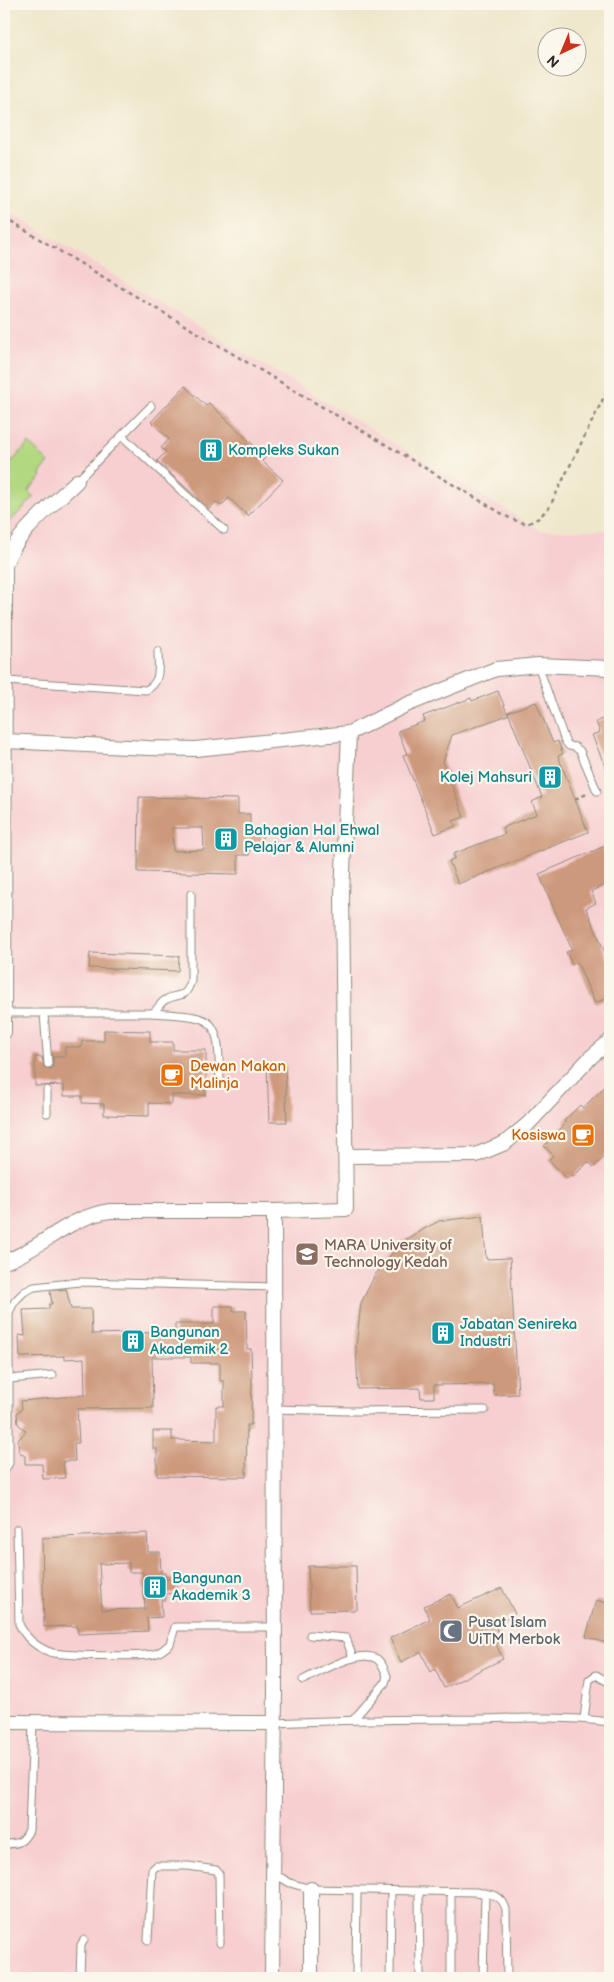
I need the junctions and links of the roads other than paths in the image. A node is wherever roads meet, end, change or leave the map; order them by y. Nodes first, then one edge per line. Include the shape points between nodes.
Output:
1 (151, 406) dead end
2 (122, 436) junction
3 (77, 481) joint
4 (224, 530) dead end
5 (158, 651) dead end
6 (538, 665) junction
7 (610, 668) edge
8 (6, 681) junction
9 (350, 733) junction
10 (5, 741) junction
11 (597, 791) dead end
12 (4, 804) edge
13 (191, 894) dead end
14 (4, 1013) edge
15 (152, 1013) junction
16 (44, 1014) junction
17 (4, 1032) edge
18 (610, 1041) edge
19 (48, 1064) dead end
20 (220, 1082) dead end
21 (47, 1090) dead end
22 (48, 1113) dead end
23 (346, 1156) junction
24 (274, 1211) junction
25 (4, 1262) edge
26 (273, 1288) junction
27 (6, 1349) edge
28 (54, 1375) dead end
29 (10, 1379) junction
30 (274, 1409) junction
31 (485, 1410) dead end
32 (4, 1472) edge
33 (17, 1529) dead end
34 (274, 1627) junction
35 (310, 1635) dead end
36 (353, 1658) junction
37 (304, 1680) dead end
38 (610, 1683) edge
39 (584, 1719) junction
40 (353, 1720) junction
41 (4, 1722) edge
42 (33, 1722) junction
43 (610, 1722) edge
44 (275, 1724) junction
45 (4, 1844) edge
46 (272, 1872) junction
47 (311, 1889) junction
48 (357, 1891) junction
49 (391, 1891) junction
50 (419, 1892) junction
51 (451, 1892) junction
52 (484, 1893) junction
53 (84, 1940) dead end
54 (148, 1940) dead end
55 (220, 1943) dead end
56 (80, 1978) edge
57 (272, 1978) edge
58 (310, 1978) edge
59 (356, 1978) edge
60 (390, 1978) edge
61 (420, 1978) edge
62 (451, 1978) edge
63 (483, 1978) edge
64 (507, 1978) edge

1 - 2 lane
2 - 3 lane
2 - 4 lane
3 - 8 street via 8,554 5,566
5 - 8 lane via 156,681 146,690
6 - 7 street
6 - 9 street via 496,669 406,705
6 - 11 lane via 565,741 580,751
8 - 10 street
9 - 10 street via 196,748
9 - 23 street via 342,895
10 - 12 street
12 - 14 street
13 - 15 lane via 189,988 180,997 166,999
14 - 16 lane
14 - 17 street
15 - 16 lane
15 - 20 lane via 200,1017 213,1026 219,1045
16 - 19 lane
18 - 23 street via 505,1143 476,1154
21 - 22 lane
23 - 24 street via 346,1209
24 - 25 street via 110,1211 90,1214
24 - 26 street
26 - 27 lane via 80,1282 34,1287 24,1292 9,1312
26 - 30 street
27 - 29 lane
28 - 29 lane
29 - 32 lane via 10,1463
30 - 31 lane
30 - 34 street
33 - 34 lane via 19,1624 24,1634 50,1653 154,1654 170,1644 175,1627
34 - 44 street
35 - 36 lane via 346,1638
36 - 37 lane
36 - 40 lane via 379,1660 387,1676 385,1683
38 - 39 lane via 596,1675 589,1680
39 - 40 lane
39 - 43 lane
40 - 44 lane
41 - 42 street
42 - 44 street
42 - 45 lane via 29,1830 17,1844
44 - 46 street
46 - 47 lane via 290,1883
46 - 57 street
47 - 48 lane
47 - 58 street
48 - 49 lane
48 - 59 lane
49 - 50 lane
49 - 60 lane
50 - 51 lane
50 - 61 lane
51 - 52 lane
51 - 62 lane
52 - 63 lane
52 - 64 lane via 497,1895 504,1901
53 - 56 lane
54 - 55 lane via 152,1870 156,1866 188,1866 216,1870 219,1874

